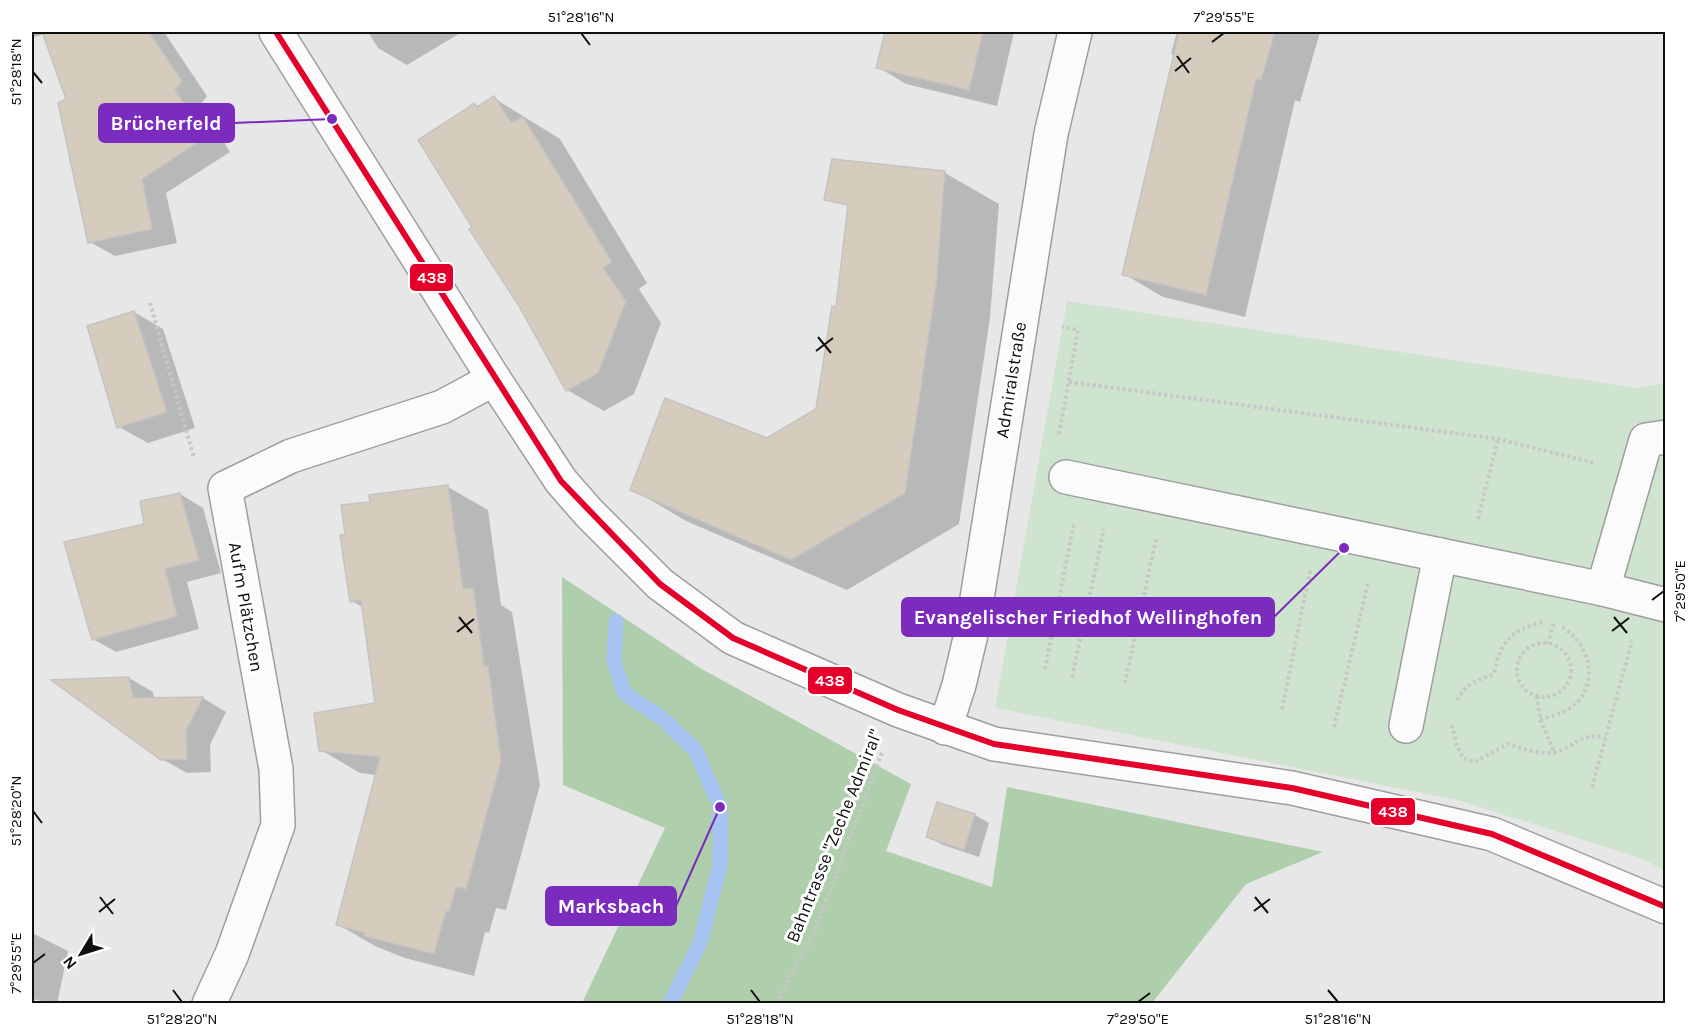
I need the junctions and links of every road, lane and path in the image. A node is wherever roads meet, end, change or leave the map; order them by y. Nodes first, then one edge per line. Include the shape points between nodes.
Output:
1 (276, 32) edge
2 (1075, 32) edge
3 (150, 303) dead end
4 (1066, 328) dead end
5 (494, 379) junction
6 (1069, 382) junction
7 (1665, 437) edge
8 (1497, 439) junction
9 (1636, 474) junction
10 (1087, 482) junction
11 (225, 488) junction
12 (1165, 498) junction
13 (1319, 529) junction
14 (1377, 542) junction
15 (1454, 558) junction
16 (1603, 589) junction
17 (1654, 602) edge
18 (1045, 669) dead end
19 (1072, 677) dead end
20 (1125, 683) dead end
21 (1537, 696) junction
22 (1453, 708) dead end
23 (1282, 709) dead end
24 (898, 710) junction
25 (1453, 717) dead end
26 (1540, 719) junction
27 (1406, 726) dead end
28 (1334, 727) dead end
29 (945, 728) junction
30 (1605, 737) junction
31 (1555, 753) junction
32 (1592, 787) dead end
33 (1665, 907) edge
34 (209, 1004) edge
35 (776, 1004) edge

1 - 5 street
2 - 29 street, Admiralstraße via 1051,134 972,630
3 - 11 path via 198,471
4 - 6 path via 1078,330
5 - 11 street via 442,407 291,456
5 - 24 street via 561,481 660,584 733,638
6 - 8 path
6 - 10 path via 1056,454
7 - 9 street via 1646,440
8 - 9 path
8 - 15 path
9 - 16 street
10 - 12 street
10 - 18 path
10 - 19 path
11 - 34 street, Auf'm Plätzchen via 276,769 278,825 232,954
12 - 13 street
12 - 20 path
13 - 14 street
13 - 23 path
14 - 15 street
14 - 28 path
15 - 16 street
15 - 27 street
16 - 17 street
17 - 30 path
21 - 21 path via 1545,698 1561,692 1570,677 1571,667 1563,650 1546,643 1528,648 1517,663 1518,680
21 - 26 path
22 - 26 path via 1473,682 1494,674 1498,654 1507,640 1523,627 1554,622 1572,632 1590,660 1589,676 1586,690 1569,710
24 - 29 street
24 - 35 path, Bahntrasse "Zeche Admiral" via 814,930
25 - 31 path via 1455,743 1463,758 1475,762 1508,744
26 - 31 path
29 - 33 street via 994,744 1293,788 1492,834
30 - 31 path via 1588,735
30 - 32 path

